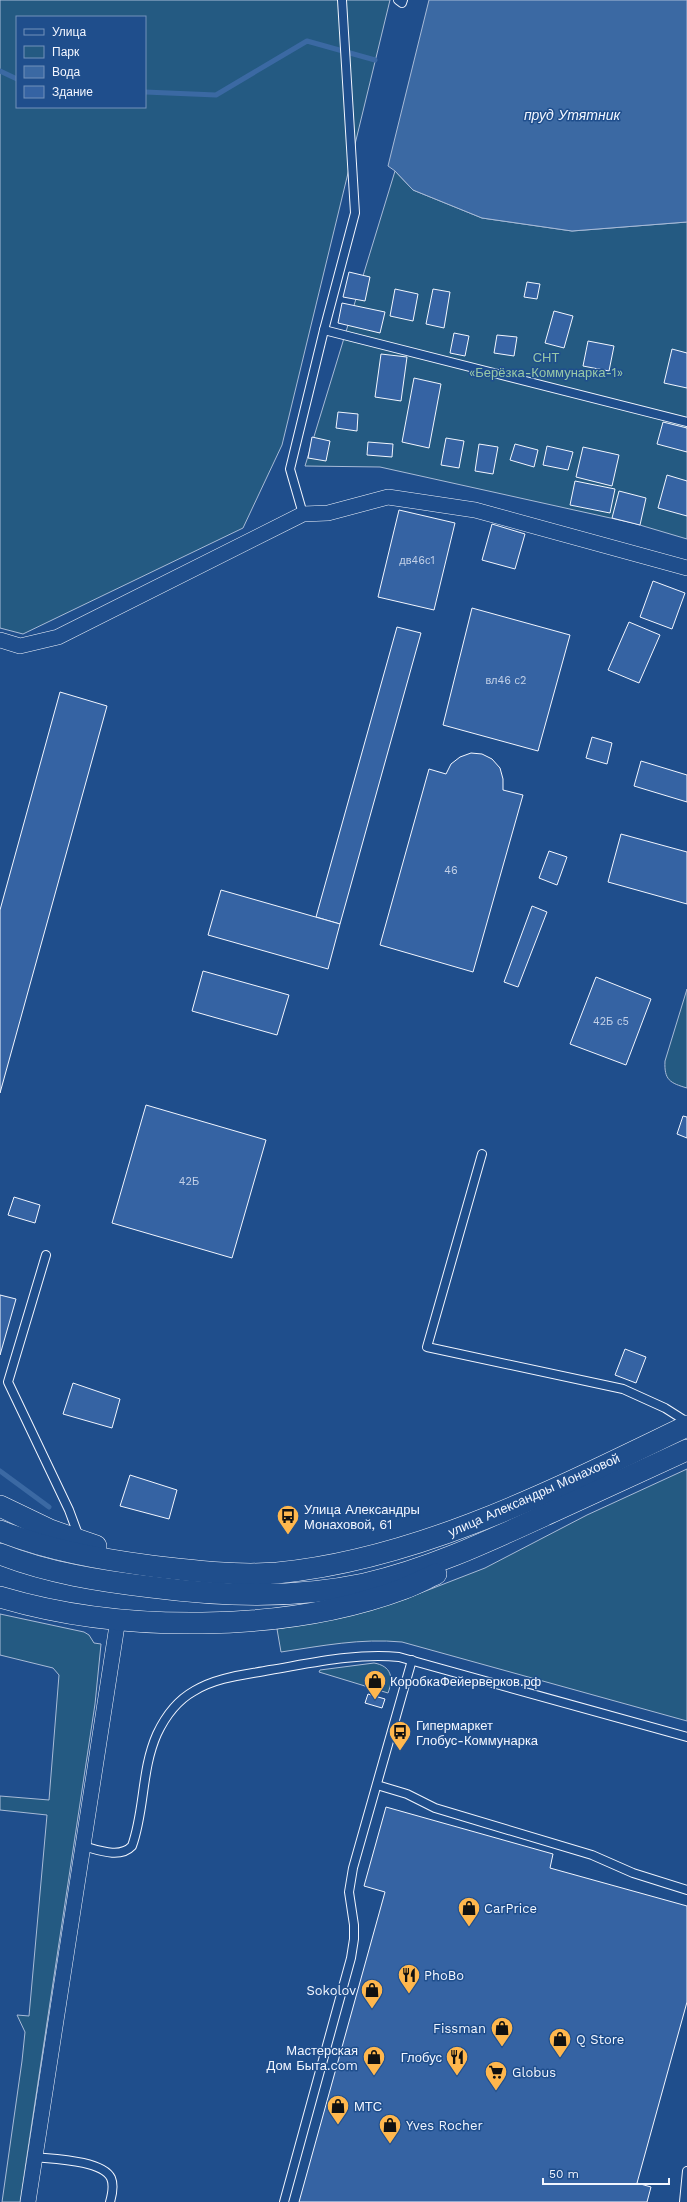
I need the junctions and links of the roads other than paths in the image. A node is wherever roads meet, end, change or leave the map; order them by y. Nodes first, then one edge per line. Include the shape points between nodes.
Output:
1 (342, 0) edge
2 (398, 0) edge
3 (403, 0) edge
4 (324, 330) junction
5 (687, 422) edge
6 (303, 514) junction
7 (687, 568) edge
8 (0, 640) edge
9 (482, 1154) dead end
10 (46, 1255) dead end
11 (687, 1422) edge
12 (687, 1426) edge
13 (687, 1450) edge
14 (0, 1506) edge
15 (0, 1531) edge
16 (501, 1536) junction
17 (77, 1547) junction
18 (0, 1554) edge
19 (0, 1597) edge
20 (118, 1619) junction
21 (412, 1660) junction
22 (687, 1737) edge
23 (377, 1785) junction
24 (83, 1846) junction
25 (687, 1890) edge
26 (34, 2157) junction
27 (687, 2171) edge
28 (28, 2202) edge
29 (110, 2202) edge
30 (284, 2202) edge
31 (684, 2202) edge

1 - 4 lane via 355,213
2 - 3 lane via 402,3
4 - 5 lane
4 - 6 lane via 290,469
6 - 7 street via 328,513 388,497 475,510
6 - 8 street via 58,638 20,646
9 - 11 lane via 427,1347 623,1389 665,1408
10 - 17 lane via 8,1382 69,1510 79,1534
12 - 17 main road, улица Александры Монаховой via 495,1514 393,1551 358,1560 276,1573 204,1572 159,1566
13 - 16 main road, улица Александры Монаховой
14 - 17 main road via 50,1530
15 - 17 main road, улица Александры Монаховой
16 - 18 main road, улица Александры Монаховой via 455,1556 401,1574 363,1584 283,1595 202,1594 107,1582 56,1571
16 - 20 main road via 451,1567 404,1589 343,1607 231,1622
19 - 20 main road via 40,1607
20 - 24 street
21 - 22 lane
21 - 23 lane
21 - 24 lane via 356,1656 216,1681 192,1692 165,1719 152,1748 132,1846 123,1853 116,1853
23 - 25 lane via 407,1794 435,1808 592,1855 633,1873
23 - 30 lane via 349,1892 354,1924 351,1958
24 - 26 street
26 - 28 street
26 - 29 lane via 86,2164 101,2169 111,2178 113,2186
27 - 31 lane

